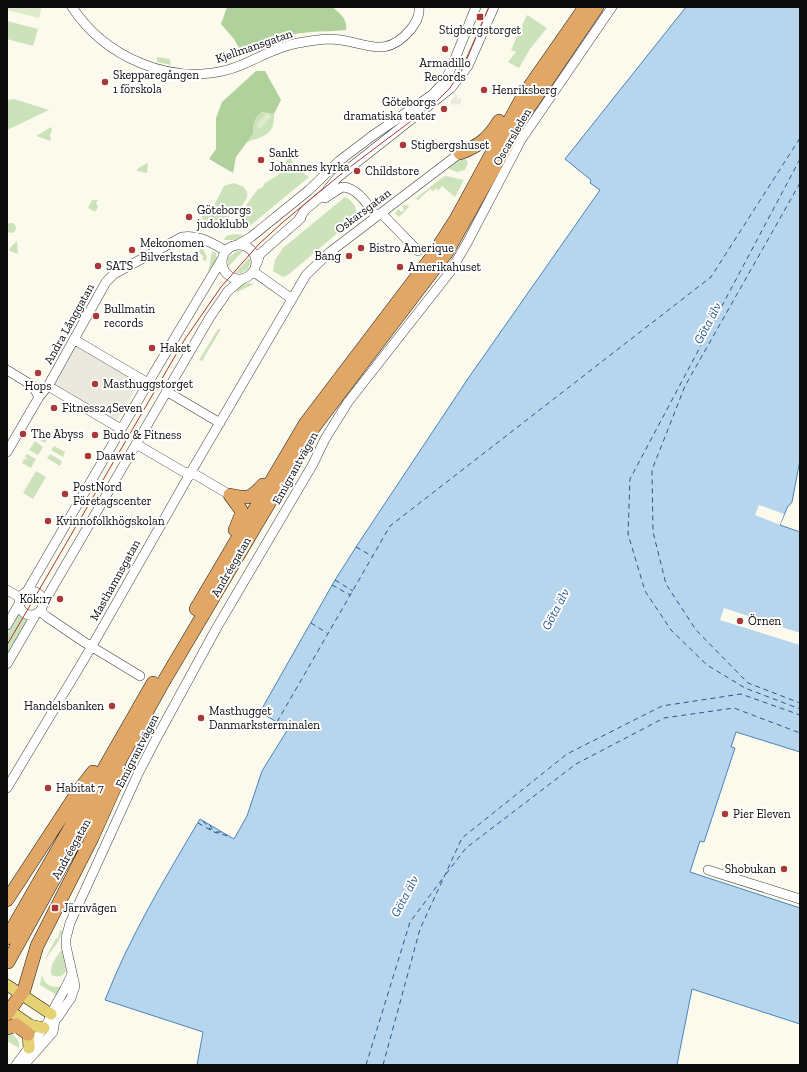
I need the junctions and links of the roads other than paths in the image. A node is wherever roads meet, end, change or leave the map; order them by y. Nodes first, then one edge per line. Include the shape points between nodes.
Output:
1 (72, 7) edge
2 (419, 7) edge
3 (476, 7) edge
4 (494, 7) edge
5 (585, 7) edge
6 (597, 7) edge
7 (612, 7) edge
8 (523, 96) junction
9 (460, 154) joint
10 (479, 187) junction
11 (378, 214) junction
12 (297, 222) junction
13 (239, 244) junction
14 (418, 251) dead end
15 (224, 255) junction
16 (255, 267) junction
17 (242, 279) junction
18 (292, 299) junction
19 (75, 340) junction
20 (7, 370) edge
21 (148, 383) junction
22 (48, 386) junction
23 (166, 391) junction
24 (39, 397) junction
25 (220, 423) junction
26 (121, 429) junction
27 (136, 444) junction
28 (7, 452) edge
29 (190, 472) junction
30 (273, 478) junction
31 (230, 495) junction
32 (234, 543) junction
33 (7, 590) edge
34 (22, 598) junction
35 (40, 610) junction
36 (7, 625) edge
37 (92, 646) junction
38 (7, 664) edge
39 (140, 676) dead end
40 (138, 726) junction
41 (108, 759) junction
42 (7, 788) edge
43 (708, 870) dead end
44 (800, 899) edge
45 (7, 900) edge
46 (7, 938) edge
47 (8, 962) edge
48 (7, 985) edge
49 (21, 995) junction
50 (8, 1011) edge
51 (55, 1018) junction
52 (22, 1020) junction
53 (7, 1028) edge
54 (44, 1028) junction
55 (28, 1034) junction
56 (29, 1048) junction
57 (16, 1065) edge
58 (24, 1065) edge

1 - 2 street, Kjellmansgatan via 101,40 129,58 167,71 206,74 240,66 285,46 311,40 343,40 371,48 383,48 400,40 409,31 418,17
3 - 13 street via 445,81 432,95 339,161 309,190
4 - 12 street via 468,66 451,88 336,178
5 - 8 highway, Oscarsleden
6 - 10 highway, Oscarsleden via 525,113
7 - 51 street, Emigrantvägen via 521,140 450,272 348,402 216,629 138,774 70,922 66,938 72,973
8 - 9 highway via 504,114 480,145
8 - 10 highway, Oscarsleden
9 - 11 street, Oskarsgatan
10 - 30 highway, Andréegatan via 431,258 315,410
10 - 40 highway, Andréegatan via 466,222 432,274 314,427
11 - 12 street via 354,191 342,187
11 - 14 street
11 - 18 street, Oskarsgatan via 319,261 306,275
12 - 16 street via 260,254
13 - 15 street via 232,246
13 - 16 street via 253,251
15 - 17 street via 222,265 226,274
15 - 19 street, Andra Långgatan via 214,243 192,236 182,237 114,274 106,282
15 - 21 street
16 - 17 street
16 - 18 street
17 - 23 street via 228,291 210,317
18 - 25 street, Masthamnsgatan
19 - 21 street
19 - 22 street, Andra Långgatan
20 - 24 street via 32,386
21 - 26 street
22 - 24 street, Andra Långgatan
22 - 26 street
23 - 25 street
23 - 27 street
24 - 28 street, Andra Långgatan
25 - 29 street, Masthamnsgatan
26 - 34 street
27 - 29 street via 184,472
27 - 35 street
29 - 31 street
29 - 37 street, Masthamnsgatan
30 - 31 highway via 251,497
30 - 32 highway, Andréegatan
31 - 32 highway via 241,510 235,527
32 - 41 highway, Andréegatan
33 - 34 street
34 - 35 street via 22,610 26,614
34 - 35 street via 38,593 42,598
34 - 36 street
35 - 37 street
35 - 38 street
37 - 39 street
37 - 42 street, Masthamnsgatan
40 - 47 highway, Andréegatan
40 - 49 highway via 133,747 107,807 37,946
41 - 45 highway via 79,790
41 - 46 highway, Andréegatan
43 - 44 street
48 - 49 main road
49 - 50 highway
49 - 51 main road
50 - 52 main road
51 - 54 street
51 - 58 street, Emigrantvägen via 53,1032
52 - 54 main road
52 - 55 main road
53 - 55 highway via 16,1025
54 - 56 street
55 - 56 main road
56 - 57 street

